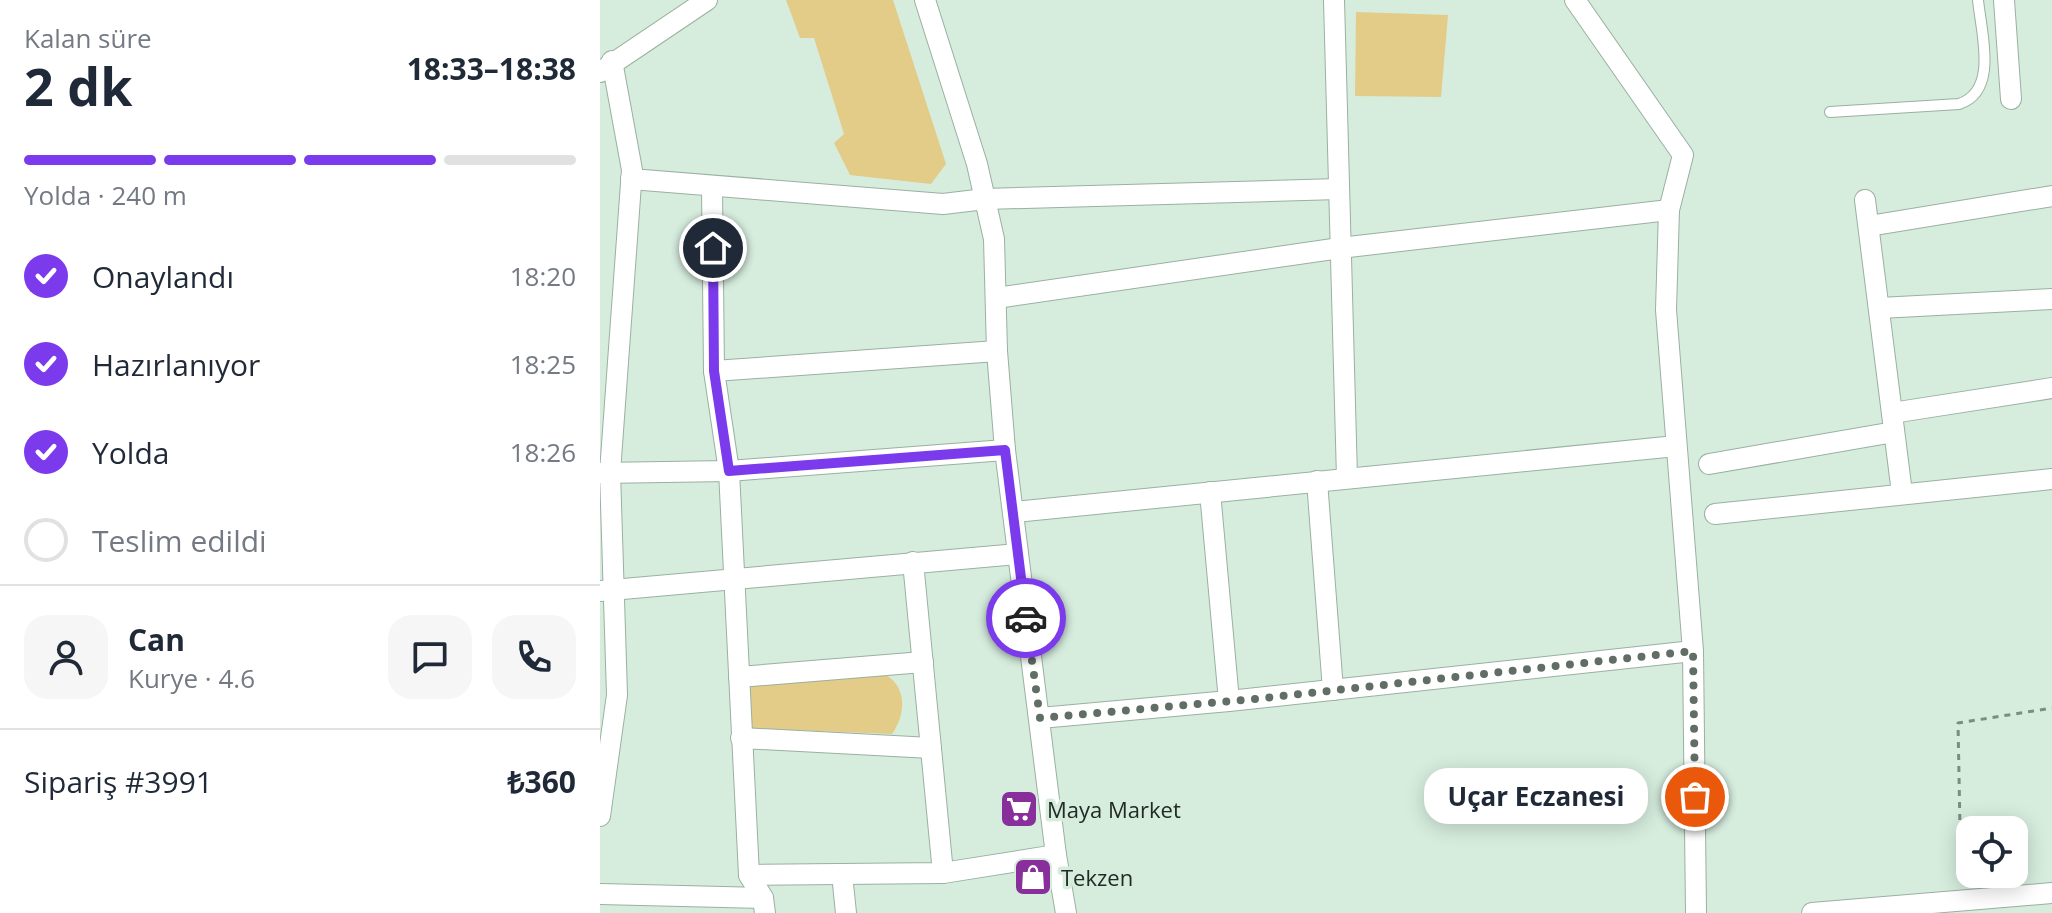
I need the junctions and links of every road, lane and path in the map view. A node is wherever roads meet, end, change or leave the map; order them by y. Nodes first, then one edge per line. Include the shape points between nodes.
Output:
1 (707, 0) edge
2 (925, 0) edge
3 (1334, 0) edge
4 (1575, 0) edge
5 (1978, 0) edge
6 (2004, 0) edge
7 (606, 67) edge
8 (2011, 99) dead end
9 (1830, 112) dead end
10 (631, 179) junction
11 (712, 187) junction
12 (1339, 189) junction
13 (2052, 196) edge
14 (985, 199) junction
15 (1865, 200) dead end
16 (1669, 210) junction
17 (1869, 226) junction
18 (1340, 248) junction
19 (996, 298) junction
20 (2052, 299) edge
21 (1879, 308) junction
22 (997, 351) junction
23 (714, 371) junction
24 (2052, 388) edge
25 (1893, 423) junction
26 (1676, 446) junction
27 (1005, 450) junction
28 (1709, 464) dead end
29 (729, 471) junction
30 (605, 472) edge
31 (1347, 478) junction
32 (2052, 479) edge
33 (1317, 481) junction
34 (1210, 492) junction
35 (1902, 493) junction
36 (1015, 512) junction
37 (1715, 514) dead end
38 (1018, 554) junction
39 (913, 562) junction
40 (733, 579) junction
41 (606, 590) edge
42 (1693, 651) junction
43 (923, 662) junction
44 (739, 677) junction
45 (1333, 690) junction
46 (1229, 701) junction
47 (2052, 708) edge
48 (1040, 718) junction
49 (741, 738) junction
50 (931, 748) junction
51 (600, 816) edge
52 (1056, 855) junction
53 (943, 873) junction
54 (842, 874) junction
55 (749, 875) junction
56 (2052, 893) edge
57 (600, 894) edge
58 (1962, 901) junction
59 (764, 906) edge
60 (846, 913) edge
61 (1066, 913) edge
62 (1696, 913) edge
63 (1812, 913) edge

1 - 7 street
2 - 14 street
3 - 12 street
4 - 16 street via 1683,155
5 - 9 lane via 1984,75 1971,99
6 - 8 street
7 - 10 street
10 - 11 street
10 - 30 street
11 - 14 street via 943,204
11 - 23 street
12 - 14 street
12 - 18 street
13 - 17 street
14 - 19 street via 994,239
15 - 17 street
16 - 18 street
16 - 26 street via 1666,310
17 - 21 street
18 - 19 street
18 - 31 street
19 - 22 street
20 - 21 street
21 - 25 street
22 - 23 street
22 - 27 street
23 - 29 street
24 - 25 street
25 - 28 street
25 - 35 street
26 - 31 street
26 - 42 street
27 - 29 street
27 - 36 street
29 - 30 street
29 - 40 street
30 - 41 street
31 - 33 street
32 - 35 street
33 - 34 street
33 - 45 street
34 - 36 street
34 - 46 street
35 - 37 street
36 - 38 street
38 - 39 street
38 - 48 street
39 - 40 street
39 - 43 street
40 - 41 street
40 - 44 street
41 - 51 street via 617,695
42 - 45 street
42 - 62 street
43 - 44 street
43 - 50 street
44 - 49 street
45 - 46 street
46 - 48 street
47 - 58 path via 1958,723
48 - 52 street
49 - 50 street
49 - 55 street
50 - 53 street
52 - 53 street
52 - 61 street
53 - 54 street
54 - 55 street
54 - 60 street
55 - 59 street
56 - 58 street
57 - 59 street
58 - 63 street

